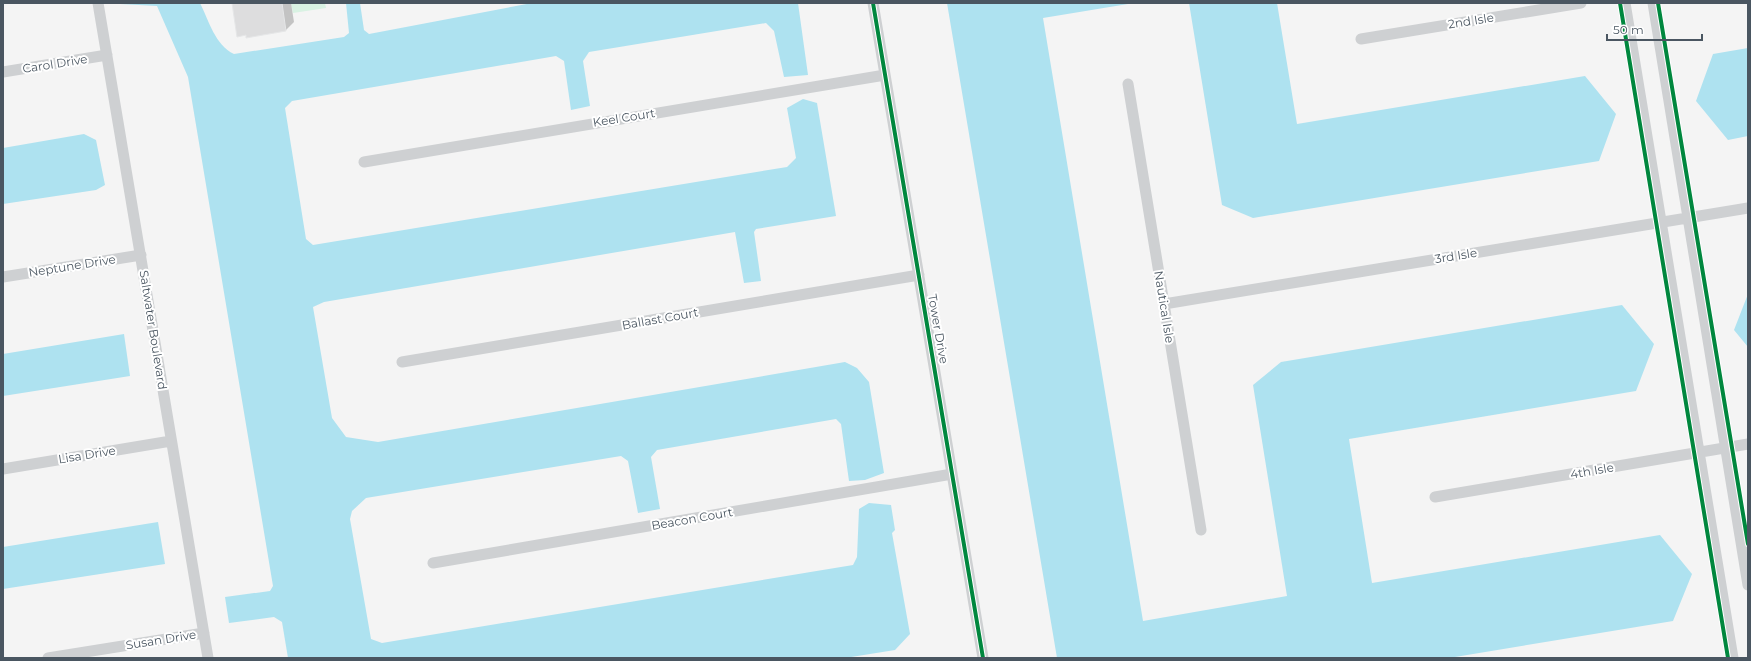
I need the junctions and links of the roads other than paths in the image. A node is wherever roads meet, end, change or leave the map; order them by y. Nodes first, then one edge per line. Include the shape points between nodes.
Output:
1 (98, 3) edge
2 (873, 3) edge
3 (1581, 3) edge
4 (1624, 3) edge
5 (1653, 3) edge
6 (1361, 39) dead end
7 (107, 55) junction
8 (3, 72) edge
9 (885, 75) junction
10 (1128, 84) dead end
11 (364, 162) dead end
12 (1748, 208) edge
13 (1688, 218) junction
14 (1661, 223) junction
15 (140, 255) junction
16 (919, 275) junction
17 (3, 277) edge
18 (1164, 304) junction
19 (402, 362) dead end
20 (171, 441) junction
21 (1748, 444) edge
22 (1726, 448) junction
23 (1699, 452) junction
24 (3, 468) edge
25 (952, 474) junction
26 (1435, 497) dead end
27 (1201, 530) dead end
28 (433, 563) dead end
29 (1748, 585) edge
30 (204, 633) junction
31 (48, 658) edge
32 (208, 658) edge
33 (983, 658) edge
34 (1733, 658) edge

1 - 7 street, Saltwater Boulevard
2 - 9 street, Tower Drive
3 - 6 street, 2nd Isle
4 - 14 street
5 - 13 street
7 - 8 street, Carol Drive
7 - 15 street, Saltwater Boulevard
9 - 11 street, Keel Court
9 - 16 street, Tower Drive
10 - 18 street, Nautical Isle
12 - 13 street, 3rd Isle
13 - 14 street, 3rd Isle
13 - 22 street
14 - 18 street, 3rd Isle
14 - 23 street
15 - 17 street, Neptune Drive
15 - 20 street, Saltwater Boulevard
16 - 19 street, Ballast Court
16 - 25 street, Tower Drive
18 - 27 street, Nautical Isle
20 - 24 street, Lisa Drive
20 - 30 street, Saltwater Boulevard
21 - 22 street, 4th Isle
22 - 23 street, 4th Isle
22 - 29 street
23 - 26 street, 4th Isle
23 - 34 street
25 - 28 street, Beacon Court
25 - 33 street, Tower Drive
30 - 31 street, Susan Drive
30 - 32 street, Saltwater Boulevard

